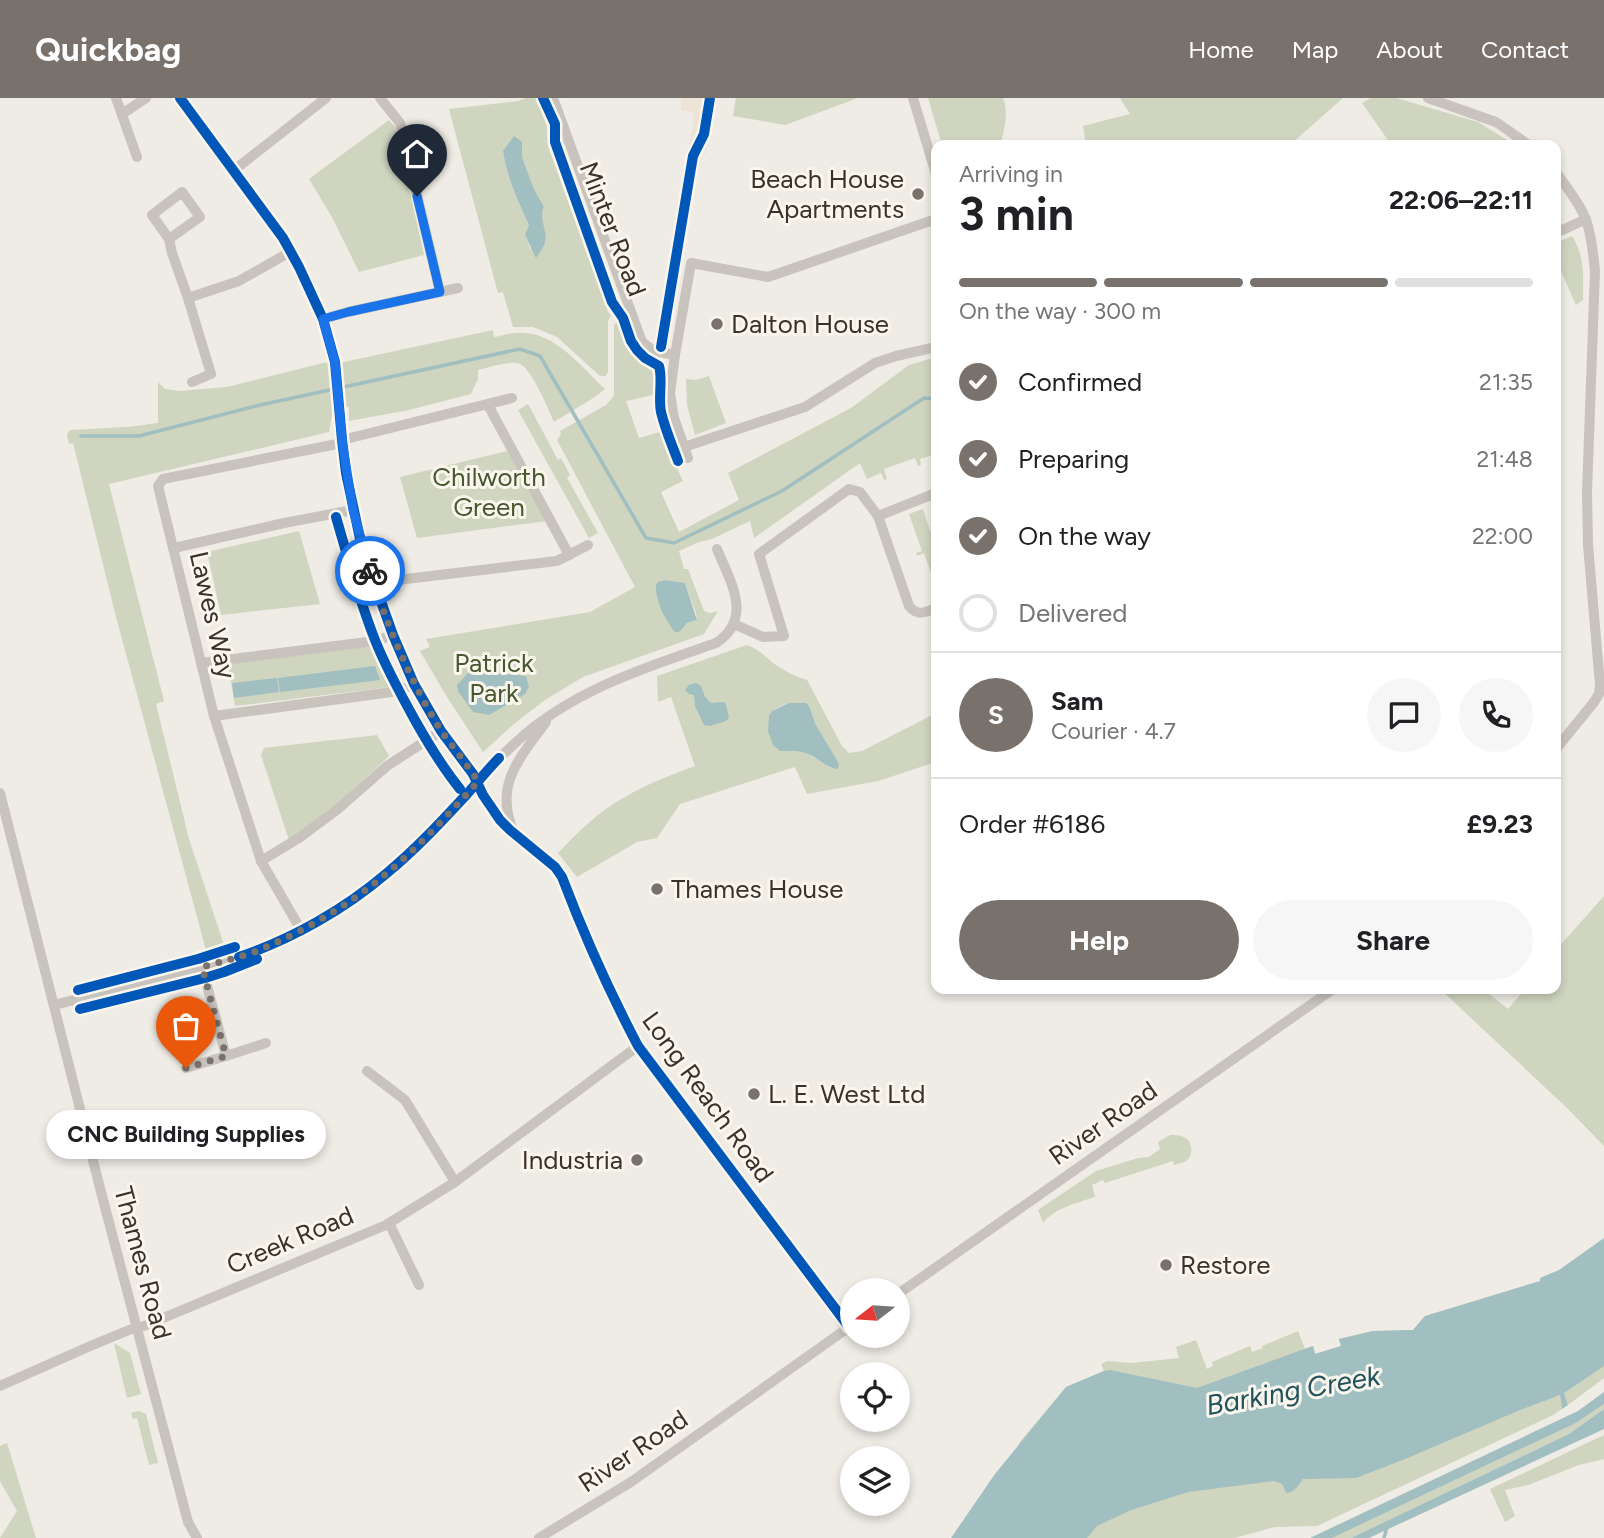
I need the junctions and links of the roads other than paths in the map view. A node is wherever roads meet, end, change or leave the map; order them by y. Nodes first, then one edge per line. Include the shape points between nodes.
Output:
1 (116, 98) edge
2 (146, 98) edge
3 (180, 98) edge
4 (306, 98) edge
5 (326, 98) edge
6 (380, 98) edge
7 (553, 98) edge
8 (913, 98) edge
9 (1428, 98) edge
10 (314, 108) junction
11 (122, 114) junction
12 (1522, 140) edge
13 (136, 156) dead end
14 (931, 157) edge
15 (233, 171) junction
16 (1561, 179) edge
17 (1586, 219) junction
18 (931, 221) edge
19 (1561, 231) edge
20 (169, 239) junction
21 (290, 251) junction
22 (458, 288) dead end
23 (440, 292) junction
24 (188, 298) junction
25 (323, 319) junction
26 (931, 348) edge
27 (675, 355) junction
28 (192, 382) dead end
29 (512, 398) dead end
30 (488, 405) junction
31 (342, 441) junction
32 (684, 446) junction
33 (688, 458) dead end
34 (931, 495) edge
35 (353, 510) junction
36 (878, 516) junction
37 (588, 545) dead end
38 (174, 548) junction
39 (717, 550) dead end
40 (569, 555) junction
41 (374, 586) junction
42 (931, 610) edge
43 (734, 624) junction
44 (393, 635) junction
45 (201, 663) junction
46 (414, 684) junction
47 (552, 714) junction
48 (214, 716) junction
49 (441, 730) junction
50 (1561, 743) edge
51 (478, 782) junction
52 (0, 793) edge
53 (515, 834) junction
54 (261, 861) junction
55 (301, 930) junction
56 (202, 967) junction
57 (1326, 994) edge
58 (54, 1005) junction
59 (266, 1044) dead end
60 (638, 1046) junction
61 (226, 1056) junction
62 (186, 1068) dead end
63 (367, 1071) dead end
64 (455, 1182) junction
65 (389, 1223) junction
66 (419, 1284) dead end
67 (910, 1286) edge
68 (840, 1313) edge
69 (136, 1328) junction
70 (840, 1333) edge
71 (0, 1385) edge
72 (197, 1538) edge
73 (539, 1538) edge

1 - 11 street
2 - 11 street
3 - 15 street, Long Reach Road
4 - 10 street
5 - 10 street
6 - 23 street via 400,123
7 - 27 street, Minter Road via 642,342 654,351
8 - 14 street
9 - 12 street via 1496,122
10 - 15 street
11 - 13 street
15 - 21 street, Long Reach Road
16 - 17 street
17 - 19 street
17 - 50 street via 1595,283 1588,545 1600,685 1594,702
18 - 27 street via 768,277 691,263
20 - 20 street via 152,215 182,192 200,217
20 - 24 street
21 - 24 street via 239,281
21 - 25 street, Long Reach Road
22 - 23 street
23 - 25 street
24 - 28 street via 211,374
25 - 31 street, Long Reach Road via 335,362
26 - 32 street via 875,363 805,407
27 - 32 street via 671,402
29 - 30 street
30 - 31 street
30 - 40 street
31 - 35 street, Long Reach Road
31 - 38 street, Lawes Way via 163,479 158,486
32 - 33 street
34 - 36 street
35 - 38 street
35 - 41 street, Long Reach Road
36 - 42 street via 907,601 914,612
36 - 43 street via 860,492 849,489 759,554 784,636 764,637
37 - 40 street
38 - 45 street, Lawes Way
39 - 43 street via 737,603
40 - 41 street via 557,561
41 - 44 street, Long Reach Road
43 - 47 street via 716,643 600,686
44 - 45 street
44 - 46 street, Long Reach Road
45 - 48 street, Lawes Way
46 - 48 street via 398,691
46 - 49 street, Long Reach Road
47 - 51 street
47 - 53 street via 509,779 506,806
48 - 54 street, Lawes Way
49 - 51 street, Long Reach Road
49 - 54 street via 387,766 309,831
51 - 53 street, Long Reach Road via 500,820
51 - 55 street via 388,872
52 - 58 street, Thames Road
53 - 60 street, Long Reach Road via 562,877 613,999
54 - 55 street, Lawes Way
55 - 56 street
56 - 58 street
56 - 61 street
57 - 67 street, River Road
58 - 69 street, Thames Road
59 - 61 street
60 - 64 street, Creek Road
60 - 68 street, Long Reach Road
61 - 62 street
63 - 64 street via 405,1100
64 - 65 street, Creek Road
65 - 66 street
65 - 69 street, Creek Road
69 - 71 street, Creek Road
69 - 72 street, Thames Road via 188,1522
70 - 73 street, River Road via 631,1482

